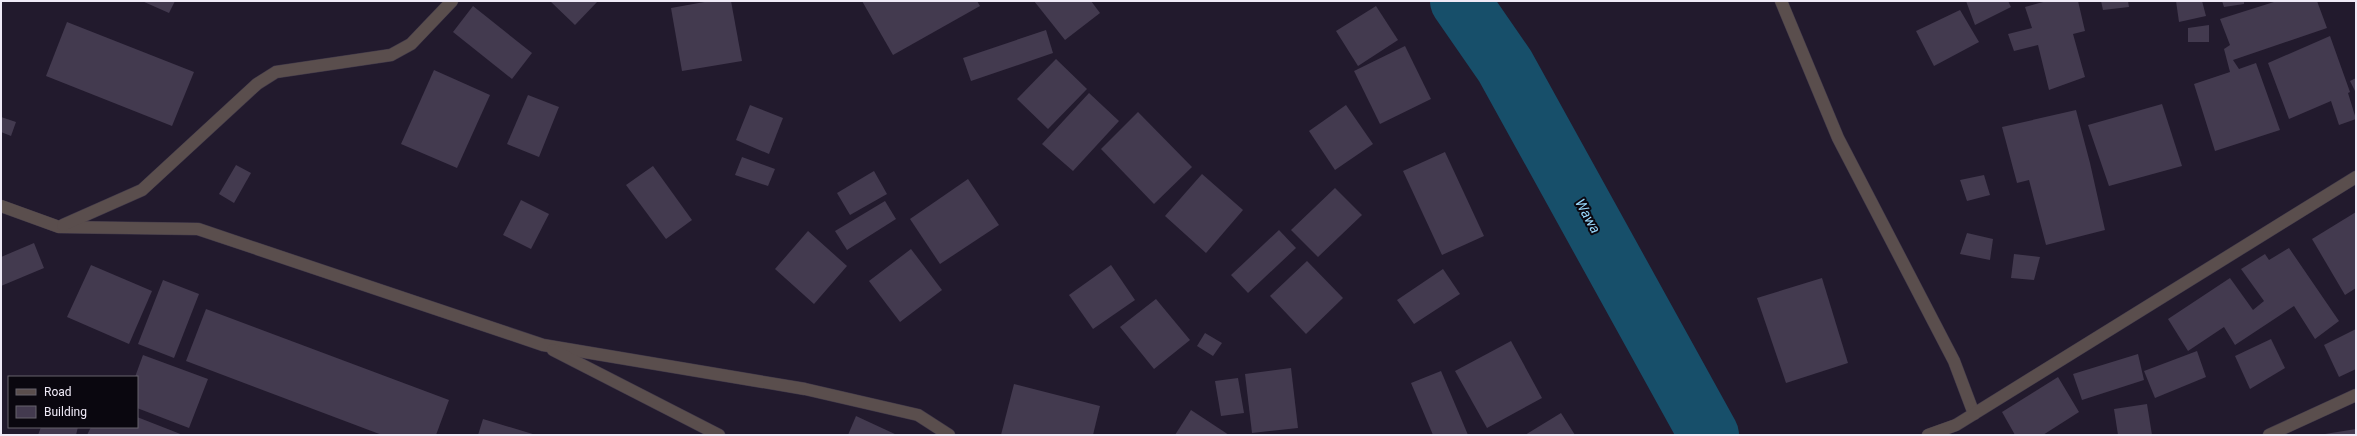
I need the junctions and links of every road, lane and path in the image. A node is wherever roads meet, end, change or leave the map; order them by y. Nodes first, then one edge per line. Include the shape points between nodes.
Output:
1 (452, 1) edge
2 (1781, 1) edge
3 (2356, 177) edge
4 (1, 206) edge
5 (59, 227) junction
6 (543, 345) junction
7 (2356, 395) edge
8 (1974, 414) junction
9 (1959, 430) edge
10 (718, 435) edge
11 (949, 435) edge
12 (1928, 435) edge
13 (2269, 435) edge

1 - 5 street via 411,44 391,55 276,72 257,84 142,190
2 - 8 street via 1838,138 1954,362
3 - 8 street
4 - 5 street
5 - 6 street via 198,229
6 - 10 street
6 - 11 street via 805,389 918,415
7 - 13 street
8 - 9 street
9 - 12 street

